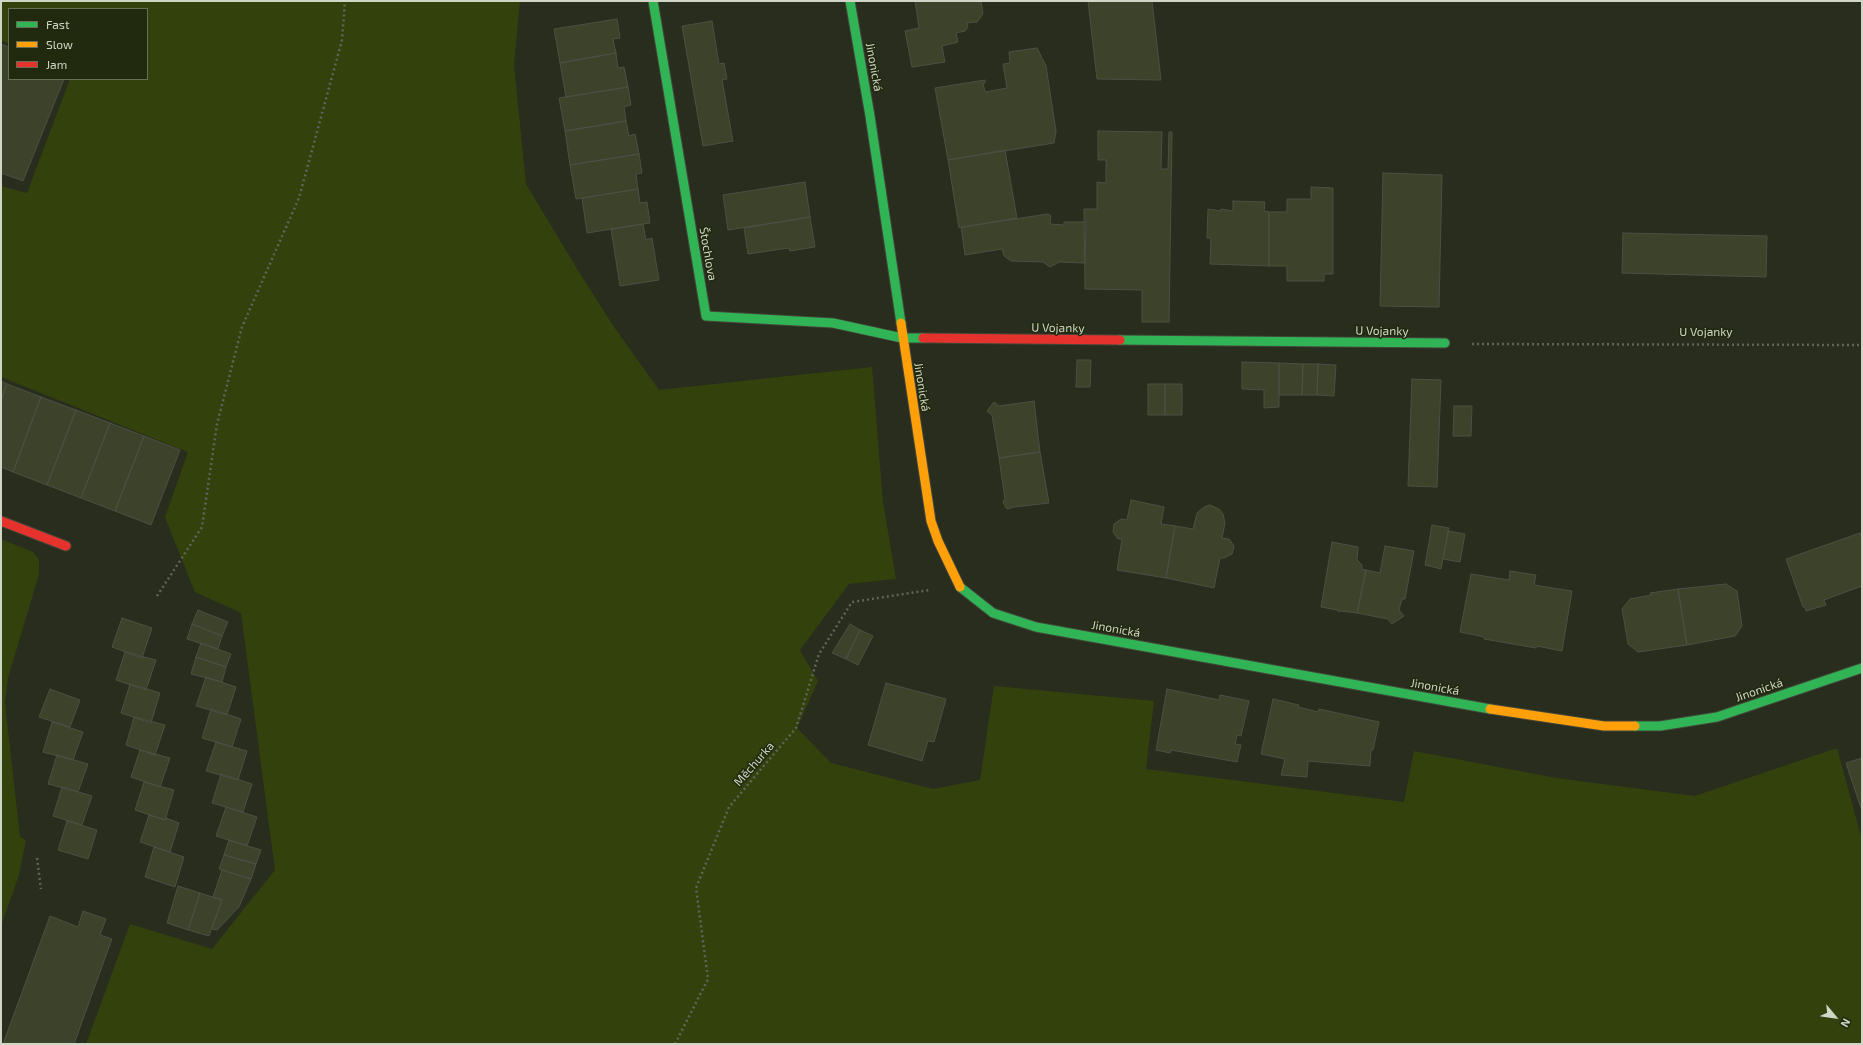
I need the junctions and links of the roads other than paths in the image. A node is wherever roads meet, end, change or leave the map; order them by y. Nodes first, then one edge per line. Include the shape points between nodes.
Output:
1 (653, 1) edge
2 (850, 1) edge
3 (902, 338) junction
4 (1445, 343) road end
5 (1, 521) edge
6 (66, 546) dead end
7 (1862, 668) edge

1 - 3 street, Štochlova via 706,316 833,323
2 - 3 street, Jinonická via 870,116
3 - 4 street, U Vojanky
3 - 7 street, Jinonická via 931,521 958,585 993,613 1036,627 1530,716 1604,726 1660,726 1717,717
5 - 6 street

